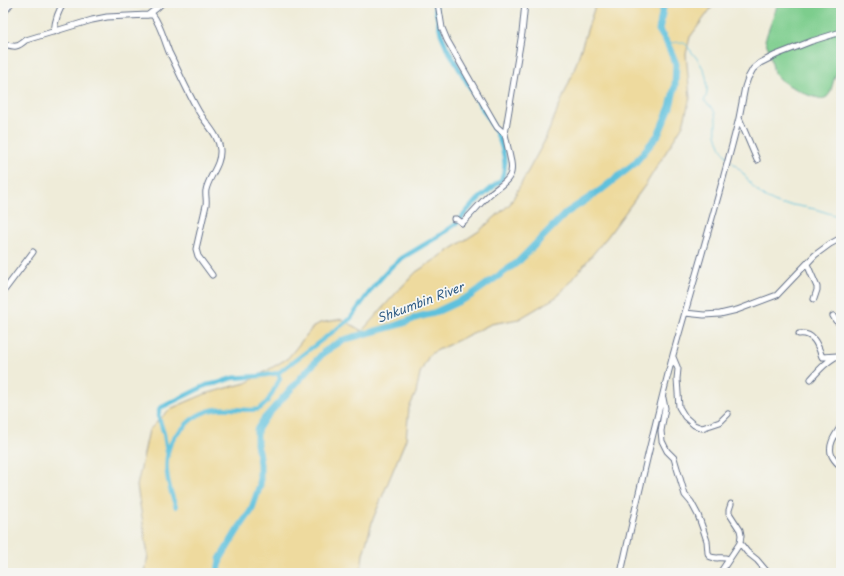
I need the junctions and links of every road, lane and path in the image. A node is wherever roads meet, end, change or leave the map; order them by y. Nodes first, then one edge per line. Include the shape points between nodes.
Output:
1 (11, 3) edge
2 (64, 3) edge
3 (162, 3) edge
4 (438, 3) edge
5 (525, 3) edge
6 (3, 14) edge
7 (148, 15) junction
8 (54, 32) junction
9 (841, 32) edge
10 (3, 44) edge
11 (738, 118) junction
12 (505, 134) junction
13 (757, 160) dead end
14 (457, 220) dead end
15 (841, 238) edge
16 (33, 252) dead end
17 (807, 264) junction
18 (212, 275) dead end
19 (3, 292) edge
20 (814, 299) dead end
21 (685, 313) junction
22 (834, 316) dead end
23 (841, 323) edge
24 (799, 334) dead end
25 (673, 356) junction
26 (839, 356) edge
27 (811, 379) dead end
28 (663, 396) junction
29 (728, 414) dead end
30 (841, 426) edge
31 (841, 466) edge
32 (732, 504) dead end
33 (740, 543) junction
34 (729, 559) junction
35 (622, 573) edge
36 (720, 573) edge
37 (768, 573) edge

1 - 6 street
2 - 8 street via 58,11
3 - 7 street
4 - 12 street via 446,40 497,127
5 - 12 street
7 - 8 street via 107,17
7 - 18 street via 153,15 158,22 182,80 201,115 218,139 219,159 205,191 207,199 196,250
8 - 10 street via 26,40 15,47
9 - 11 street via 760,63 748,78
11 - 13 street
11 - 21 street
12 - 14 street via 512,166 510,175 462,223
15 - 17 street via 815,255
16 - 19 street
17 - 20 street via 817,287
17 - 21 street via 777,295 770,298 720,314
21 - 25 street
22 - 23 street via 836,322
24 - 26 street via 805,333 812,337 822,357
25 - 28 street
25 - 29 street via 678,369 679,407 685,417 694,426 702,428 720,422
26 - 27 street via 820,369
28 - 34 street via 665,408 662,441 674,458 685,495 698,515 709,556
28 - 35 street via 634,512
30 - 31 street via 830,452 835,462
32 - 33 street via 729,513 742,535
33 - 34 street
33 - 37 street
34 - 36 street

